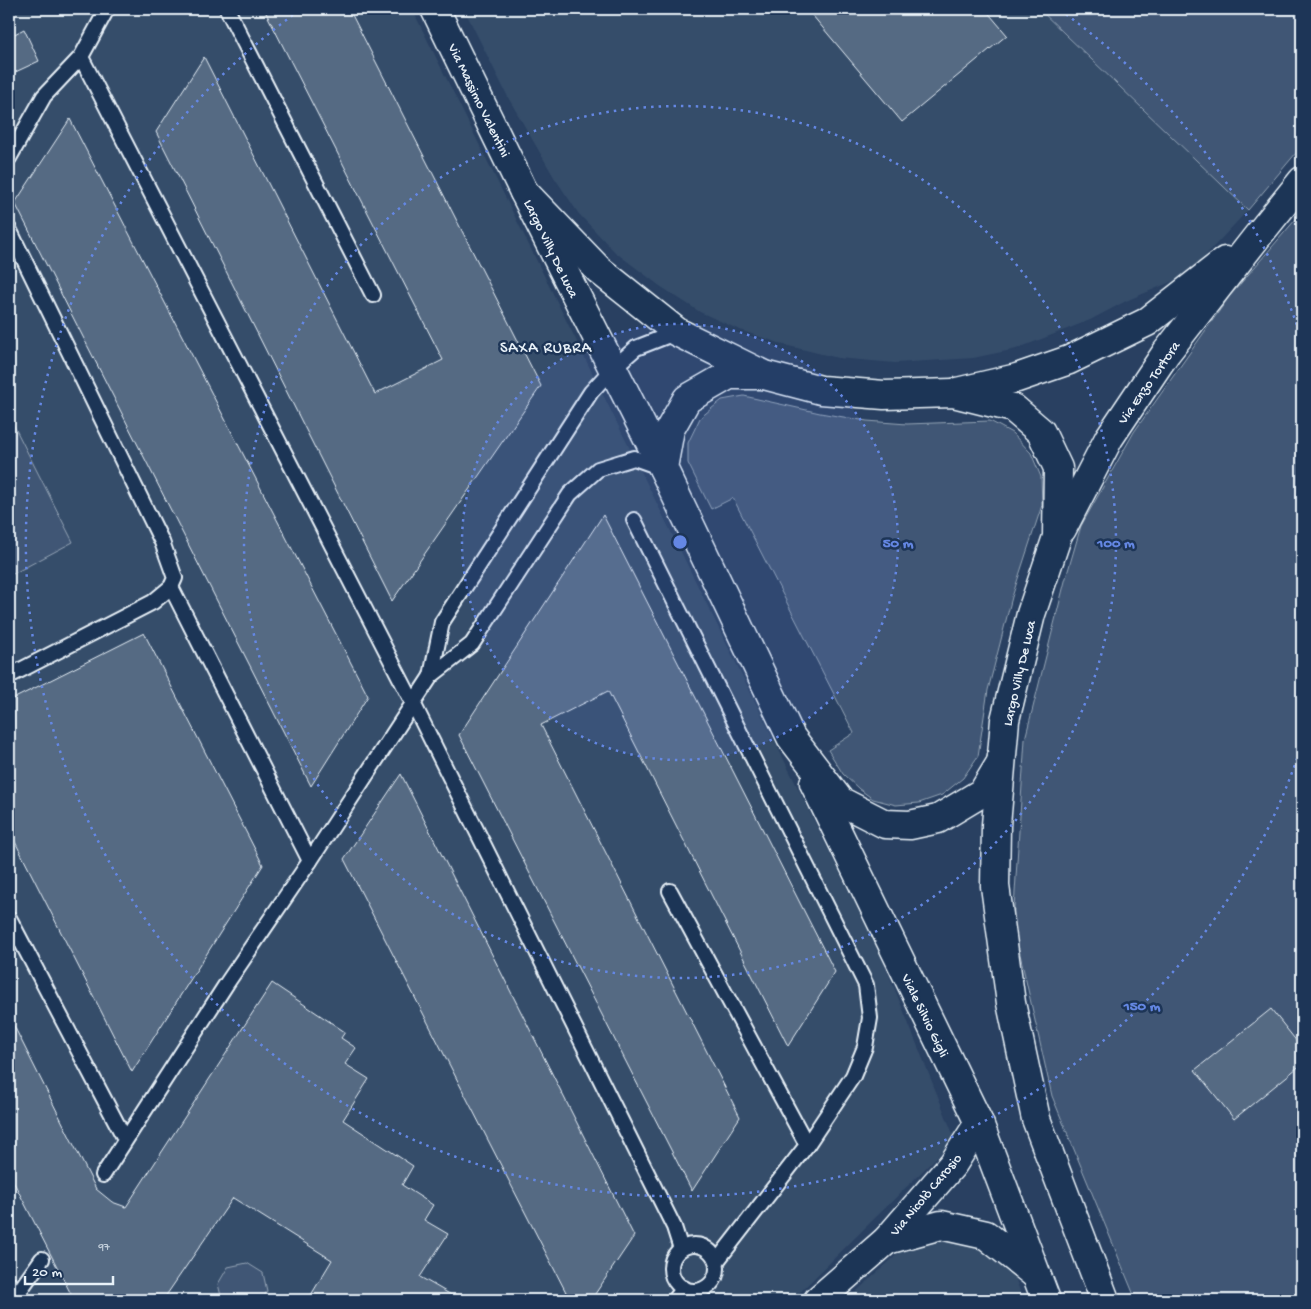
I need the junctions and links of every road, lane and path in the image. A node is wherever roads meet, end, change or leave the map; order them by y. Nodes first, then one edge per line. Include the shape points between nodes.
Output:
1 (107, 9) edge
2 (227, 9) edge
3 (435, 9) edge
4 (80, 58) junction
5 (9, 158) edge
6 (1302, 181) edge
7 (524, 192) junction
8 (9, 229) edge
9 (1256, 238) junction
10 (373, 295) dead end
11 (677, 332) junction
12 (612, 369) junction
13 (764, 375) junction
14 (954, 393) junction
15 (663, 468) junction
16 (634, 520) dead end
17 (1057, 538) junction
18 (171, 587) junction
19 (9, 676) edge
20 (431, 676) junction
21 (413, 703) junction
22 (791, 737) junction
23 (1002, 760) junction
24 (310, 861) junction
25 (670, 891) dead end
26 (9, 918) edge
27 (978, 1123) junction
28 (125, 1139) junction
29 (806, 1145) junction
30 (102, 1175) dead end
31 (887, 1240) junction
32 (681, 1249) junction
33 (42, 1259) dead end
34 (717, 1261) junction
35 (9, 1283) edge
36 (684, 1288) junction
37 (1042, 1288) edge
38 (16, 1299) edge
39 (675, 1300) edge
40 (818, 1300) edge
41 (1105, 1300) edge

1 - 4 lane
2 - 10 lane
3 - 7 street, Via Massimo Valentini
4 - 5 lane via 44,96
4 - 21 lane
6 - 9 street, Via Enzo Tortora
7 - 11 street, Largo Villy De Luca via 599,270
7 - 12 street, Largo Villy De Luca
8 - 18 lane via 162,542 175,578
9 - 14 street, Via Enzo Tortora via 1147,322 1069,360 1017,378
9 - 17 street, Via Enzo Tortora via 1166,353 1109,438
11 - 12 lane via 636,348
11 - 13 street, Largo Villy De Luca
12 - 15 street, Largo Villy De Luca
12 - 20 lane via 591,392 442,622
13 - 14 street, Largo Villy De Luca via 821,390 884,395
13 - 15 street, Largo Villy De Luca via 729,375 687,399 670,428
14 - 17 street, Largo Villy De Luca via 1013,408 1041,432 1058,468
15 - 20 lane via 634,458 598,469 570,494 472,644
15 - 22 street, Largo Villy De Luca
16 - 29 lane via 866,985 870,1018 865,1047 853,1076
17 - 23 street, Largo Villy De Luca via 1028,624 1005,720
18 - 19 lane via 153,602
18 - 24 lane
20 - 21 lane
21 - 24 lane
21 - 32 lane via 674,1227
22 - 23 street, Largo Villy De Luca via 840,801 885,824 910,825 938,820 983,792
22 - 27 street, Viale Silvio Gigli
23 - 41 street via 995,886 1011,1003 1036,1119
24 - 28 lane
25 - 29 lane
26 - 28 lane
27 - 31 street, Via Nicolò Carosio via 953,1164
27 - 37 street, Viale Silvio Gigli
28 - 30 lane
29 - 34 lane
31 - 37 street, Via Nicolò Carosio via 941,1225 986,1235
31 - 40 street, Via Nicolò Carosio
32 - 34 lane via 695,1244 702,1246 714,1254
32 - 36 lane via 675,1254 672,1269 673,1277
33 - 38 lane
34 - 36 lane via 716,1276 706,1288 691,1291
35 - 38 lane
36 - 39 lane

